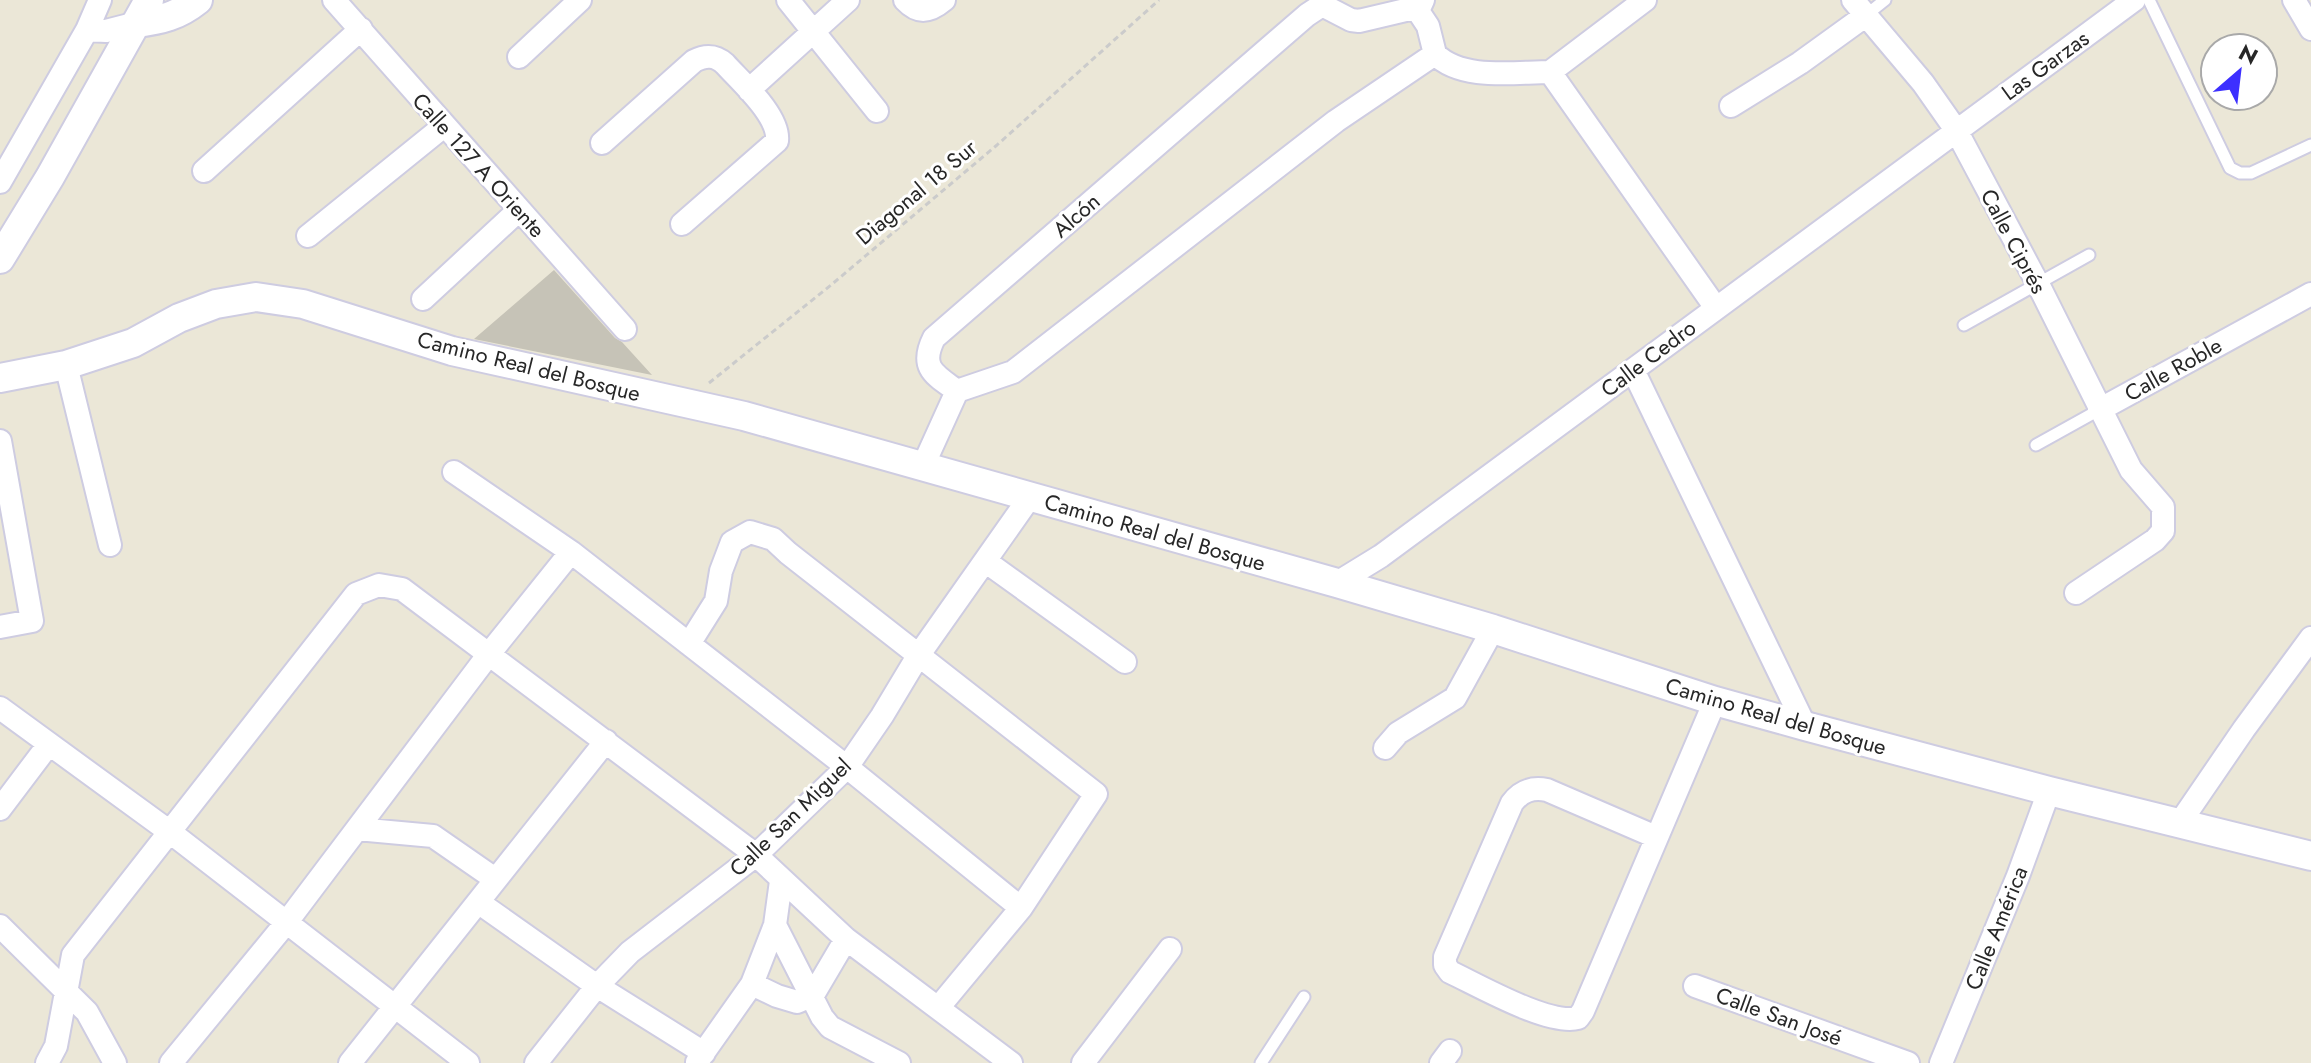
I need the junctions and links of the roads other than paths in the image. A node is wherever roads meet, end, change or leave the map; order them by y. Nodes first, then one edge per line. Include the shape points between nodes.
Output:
1 (100, 0) edge
2 (198, 0) edge
3 (334, 0) edge
4 (580, 0) edge
5 (788, 0) edge
6 (848, 0) edge
7 (905, 0) edge
8 (944, 0) edge
9 (1645, 0) edge
10 (1885, 0) edge
11 (2134, 0) edge
12 (2149, 0) edge
13 (2294, 0) edge
14 (1415, 5) edge
15 (1859, 8) edge
16 (143, 12) edge
17 (361, 29) junction
18 (2311, 29) edge
19 (87, 30) junction
20 (814, 31) junction
21 (1435, 54) junction
22 (519, 57) dead end
23 (1550, 72) junction
24 (749, 90) junction
25 (1731, 106) dead end
26 (877, 111) dead end
27 (444, 126) junction
28 (1956, 130) junction
29 (602, 143) dead end
30 (2311, 145) edge
31 (204, 171) dead end
32 (0, 182) edge
33 (519, 210) junction
34 (682, 224) dead end
35 (308, 236) dead end
36 (2089, 255) dead end
37 (0, 259) edge
38 (2038, 284) junction
39 (2311, 294) edge
40 (423, 299) dead end
41 (1716, 308) junction
42 (1964, 325) dead end
43 (625, 329) dead end
44 (66, 365) junction
45 (1633, 370) junction
46 (0, 378) edge
47 (957, 391) junction
48 (2099, 410) junction
49 (0, 441) edge
50 (2036, 445) dead end
51 (923, 466) junction
52 (454, 472) dead end
53 (1030, 497) junction
54 (110, 545) dead end
55 (571, 552) junction
56 (985, 561) junction
57 (1337, 583) junction
58 (2076, 593) dead end
59 (0, 627) edge
60 (1493, 629) junction
61 (2311, 638) edge
62 (689, 644) junction
63 (489, 654) junction
64 (918, 656) junction
65 (1125, 662) dead end
66 (1715, 701) junction
67 (0, 708) edge
68 (1805, 726) junction
69 (606, 741) junction
70 (49, 744) junction
71 (1385, 748) dead end
72 (847, 767) junction
73 (2049, 791) junction
74 (0, 809) edge
75 (2179, 824) junction
76 (357, 829) junction
77 (170, 832) junction
78 (1656, 837) junction
79 (756, 855) junction
80 (2311, 856) edge
81 (495, 879) junction
82 (781, 881) junction
83 (478, 902) junction
84 (1021, 908) junction
85 (286, 923) junction
86 (775, 925) junction
87 (0, 926) edge
88 (846, 939) junction
89 (1170, 949) dead end
90 (752, 984) junction
91 (597, 986) junction
92 (1695, 986) dead end
93 (65, 991) junction
94 (813, 995) junction
95 (1304, 997) dead end
96 (396, 1006) junction
97 (938, 1008) junction
98 (700, 1058) edge
99 (47, 1063) edge
100 (115, 1063) edge
101 (171, 1063) edge
102 (350, 1063) edge
103 (468, 1063) edge
104 (536, 1063) edge
105 (899, 1063) edge
106 (1011, 1063) edge
107 (1083, 1063) edge
108 (1261, 1063) edge
109 (1908, 1063) edge
110 (1941, 1063) edge

1 - 19 street
2 - 16 street via 166,19
3 - 17 street, Calle 127 A Oriente
4 - 22 street
5 - 20 street
6 - 20 street
7 - 8 street via 918,10
9 - 23 street
10 - 15 lane
11 - 28 street, Las Garzas
12 - 30 lane via 2230,168 2251,173
13 - 18 street
14 - 21 street via 1428,26
14 - 47 street, Alcón via 1359,21 1322,5 1307,15 934,338 928,350 932,373
15 - 25 street via 1800,63
15 - 28 street, Calle Ciprés
16 - 19 street via 106,31
16 - 37 street
17 - 27 street, Calle 127 A Oriente
17 - 31 street
19 - 32 street
20 - 24 street
20 - 26 street
21 - 23 street via 1444,63 1476,72
21 - 47 street via 1336,121 1013,372
23 - 41 street
24 - 29 street via 718,58 701,57
24 - 34 street via 773,119 777,141
27 - 33 street, Calle 127 A Oriente
27 - 35 street
28 - 38 street, Calle Ciprés
28 - 41 street, Calle Cedro
33 - 40 street
33 - 43 street, Calle 127 A Oriente
36 - 38 lane
38 - 42 lane
38 - 48 street, Calle Ciprés
39 - 48 street, Calle Roble
41 - 45 street, Calle Cedro
44 - 46 street, Camino Real del Bosque
44 - 51 street, Camino Real del Bosque via 133,343 216,304 256,297 303,304 452,351 744,416
44 - 54 street
45 - 57 street, Calle Cedro
45 - 68 street
47 - 51 street
48 - 50 lane, Calle Roble
48 - 58 street, Calle Ciprés via 2131,470 2163,507 2163,531
49 - 59 street via 32,621
51 - 53 street, Camino Real del Bosque
52 - 55 street
53 - 56 street, Calle San Miguel
53 - 57 street, Camino Real del Bosque
55 - 62 street
55 - 63 street
56 - 64 street, Calle San Miguel
56 - 65 street
57 - 60 street, Camino Real del Bosque
60 - 66 street, Camino Real del Bosque
60 - 71 street via 1455,698 1398,733
61 - 75 street
62 - 64 street via 716,601 732,542 750,532 773,539
62 - 72 street
63 - 69 street
63 - 76 street
63 - 77 street via 402,589 379,585 356,594
64 - 72 street, Calle San Miguel
64 - 84 street via 1096,794
66 - 68 street, Camino Real del Bosque
66 - 78 street
67 - 70 street
68 - 73 street, Camino Real del Bosque
69 - 79 street
69 - 81 street
70 - 74 street
70 - 77 street
72 - 79 street, Calle San Miguel
72 - 84 street
73 - 75 street, Camino Real del Bosque
73 - 110 street, Calle América
75 - 80 street, Camino Real del Bosque
76 - 81 street via 433,836
76 - 85 street
77 - 85 street
77 - 93 street via 73,955
78 - 78 street via 1578,1018 1539,1013 1445,965 1519,794 1547,790
79 - 82 street
79 - 91 street, Calle San Miguel via 630,952
81 - 83 street
82 - 86 street
82 - 88 street
83 - 91 street
83 - 96 street
84 - 97 street
85 - 96 street
85 - 101 street
86 - 90 street
86 - 94 street
87 - 93 street
88 - 94 street
88 - 97 street
89 - 107 street
90 - 94 street via 797,1002
90 - 98 street
91 - 98 street
91 - 104 street, Calle San Miguel
92 - 109 street, Calle San José
93 - 99 street via 56,1046
93 - 100 street via 87,1012
94 - 105 street via 830,1027
95 - 108 lane
96 - 102 street
96 - 103 street
97 - 106 street

